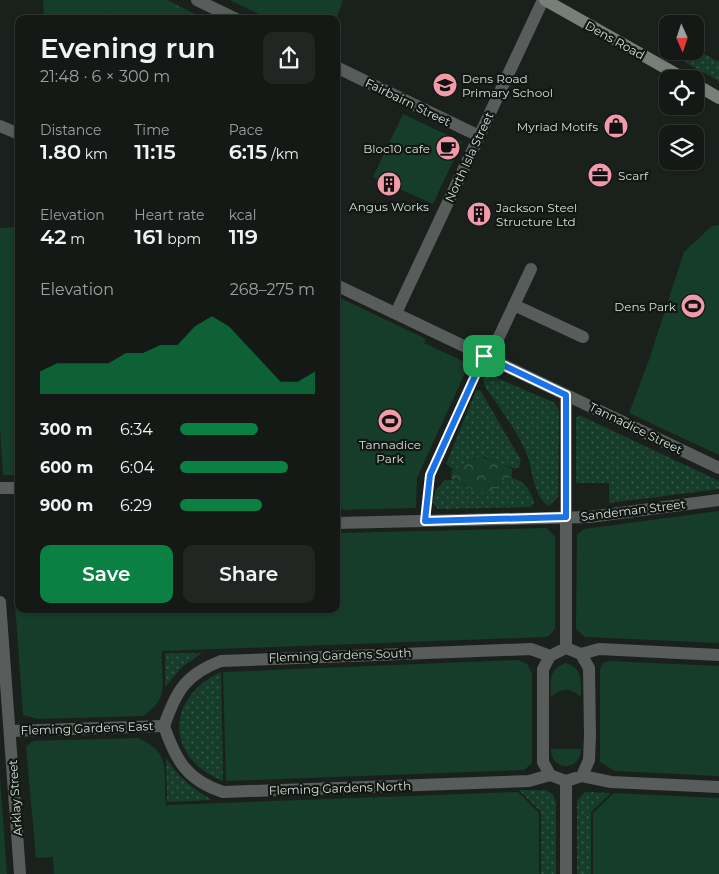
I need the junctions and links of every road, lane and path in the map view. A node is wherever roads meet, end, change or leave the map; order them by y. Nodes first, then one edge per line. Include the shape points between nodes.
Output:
1 (197, 0) edge
2 (544, 0) edge
3 (228, 15) edge
4 (340, 70) edge
5 (669, 70) edge
6 (704, 89) edge
7 (719, 98) edge
8 (0, 126) edge
9 (15, 132) edge
10 (479, 136) junction
11 (530, 270) dead end
12 (340, 287) edge
13 (514, 305) junction
14 (396, 313) junction
15 (582, 337) dead end
16 (486, 357) junction
17 (566, 395) junction
18 (719, 468) edge
19 (0, 488) edge
20 (15, 488) edge
21 (719, 500) edge
22 (566, 517) junction
23 (425, 521) junction
24 (340, 523) edge
25 (0, 602) edge
26 (566, 648) junction
27 (582, 654) junction
28 (719, 655) edge
29 (550, 656) junction
30 (6, 723) edge
31 (164, 726) junction
32 (550, 775) junction
33 (582, 776) junction
34 (566, 781) junction
35 (719, 787) edge
36 (20, 874) edge
37 (566, 874) edge

1 - 3 street
2 - 5 main road, Dens Road
2 - 10 street, North Isla Street
4 - 10 street, Fairbairn Street
6 - 7 main road
8 - 9 street
10 - 14 street, North Isla Street
11 - 13 street
12 - 14 street, Tannadice Street
13 - 15 street
13 - 16 street
14 - 16 street, Tannadice Street
16 - 17 street, Tannadice Street
16 - 23 street via 430,475
17 - 18 street, Tannadice Street
17 - 22 street
19 - 20 street
21 - 22 street, Sandeman Street via 589,517
22 - 23 street, Sandeman Street
22 - 26 street
23 - 24 street, Sandeman Street
25 - 30 street, Arklay Street
26 - 27 street
26 - 29 street
27 - 28 street via 599,649
27 - 33 street via 589,668 590,735 589,760
29 - 31 street, Fleming Gardens South via 531,649 221,661 200,669 183,684 172,701
29 - 32 street via 543,669 543,762
30 - 31 street, Fleming Gardens East
30 - 36 street, Arklay Street
31 - 32 street, Fleming Gardens North via 184,769 203,785 224,792 529,781
32 - 34 street
33 - 34 street
33 - 35 street via 612,782
34 - 37 street

